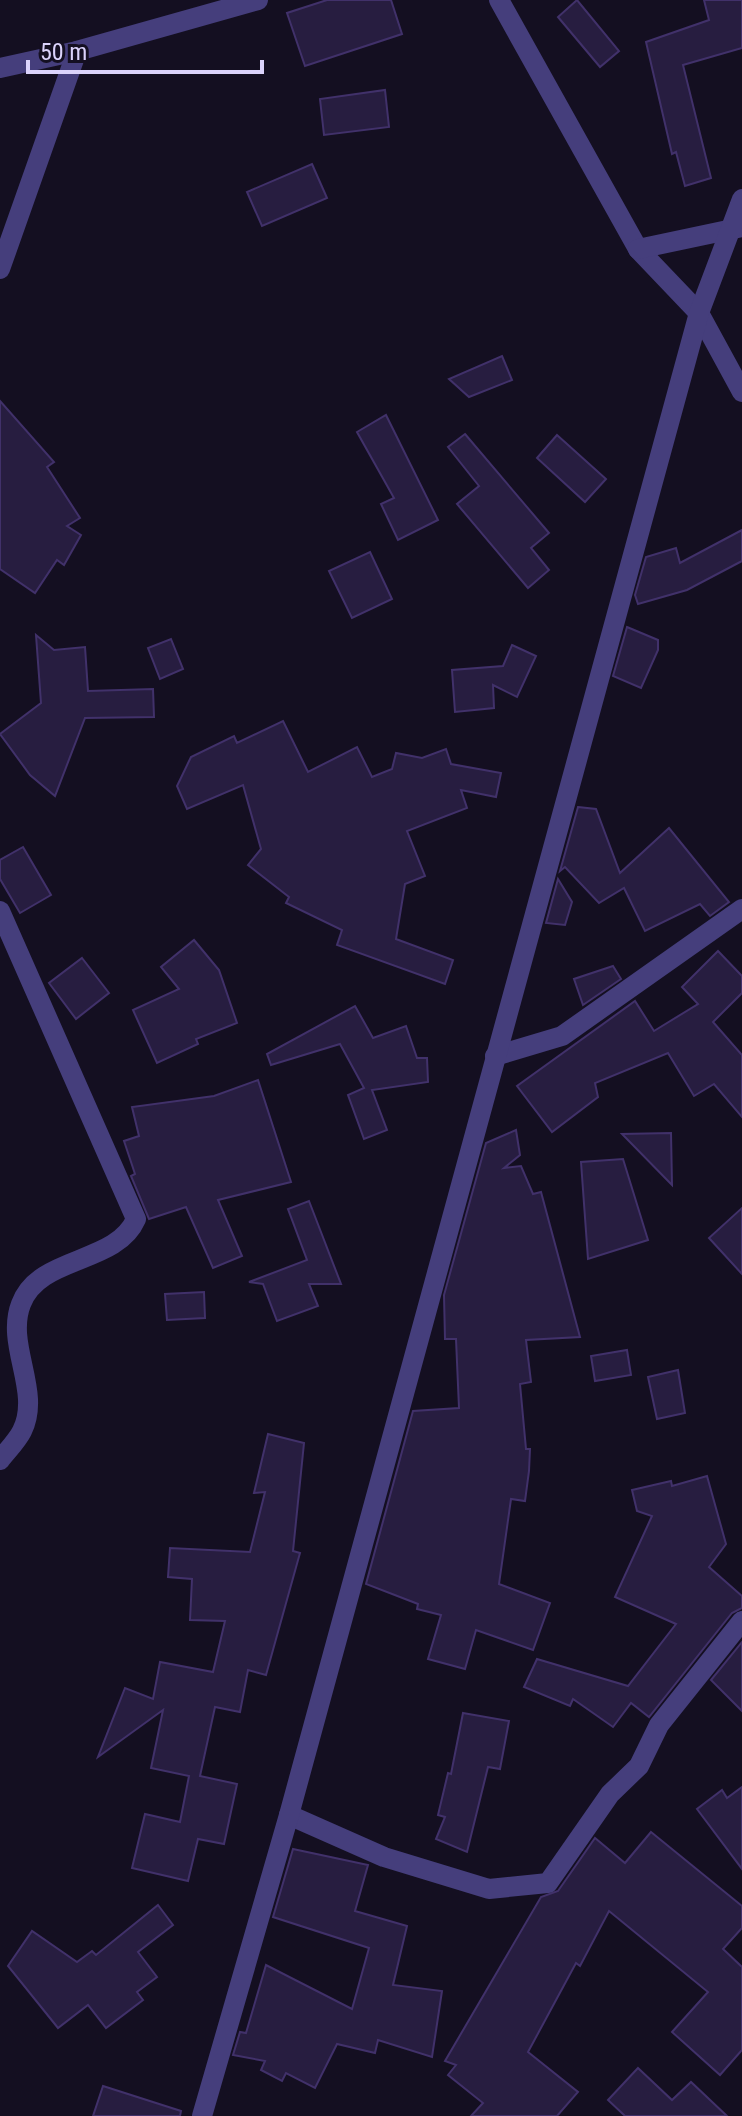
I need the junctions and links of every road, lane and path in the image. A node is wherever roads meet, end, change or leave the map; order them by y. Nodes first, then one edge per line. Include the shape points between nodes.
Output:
1 (258, 0) edge
2 (499, 0) edge
3 (77, 51) junction
4 (0, 68) edge
5 (742, 199) edge
6 (738, 228) edge
7 (638, 249) junction
8 (0, 269) edge
9 (699, 313) junction
10 (742, 392) edge
11 (742, 909) edge
12 (0, 911) edge
13 (495, 1056) junction
14 (0, 1460) edge
15 (742, 1621) edge
16 (289, 1815) junction
17 (202, 2116) edge

1 - 3 street
2 - 7 street
3 - 4 street
3 - 8 street
5 - 6 street
6 - 7 street
6 - 9 street
7 - 9 street
9 - 10 street
9 - 13 street
11 - 13 street via 562,1036
12 - 14 street via 136,1219 127,1235 45,1276 25,1296 17,1335 28,1409 23,1430
13 - 16 street
15 - 16 street via 659,1725 639,1766 610,1794 548,1883 489,1889 384,1857
16 - 17 street

